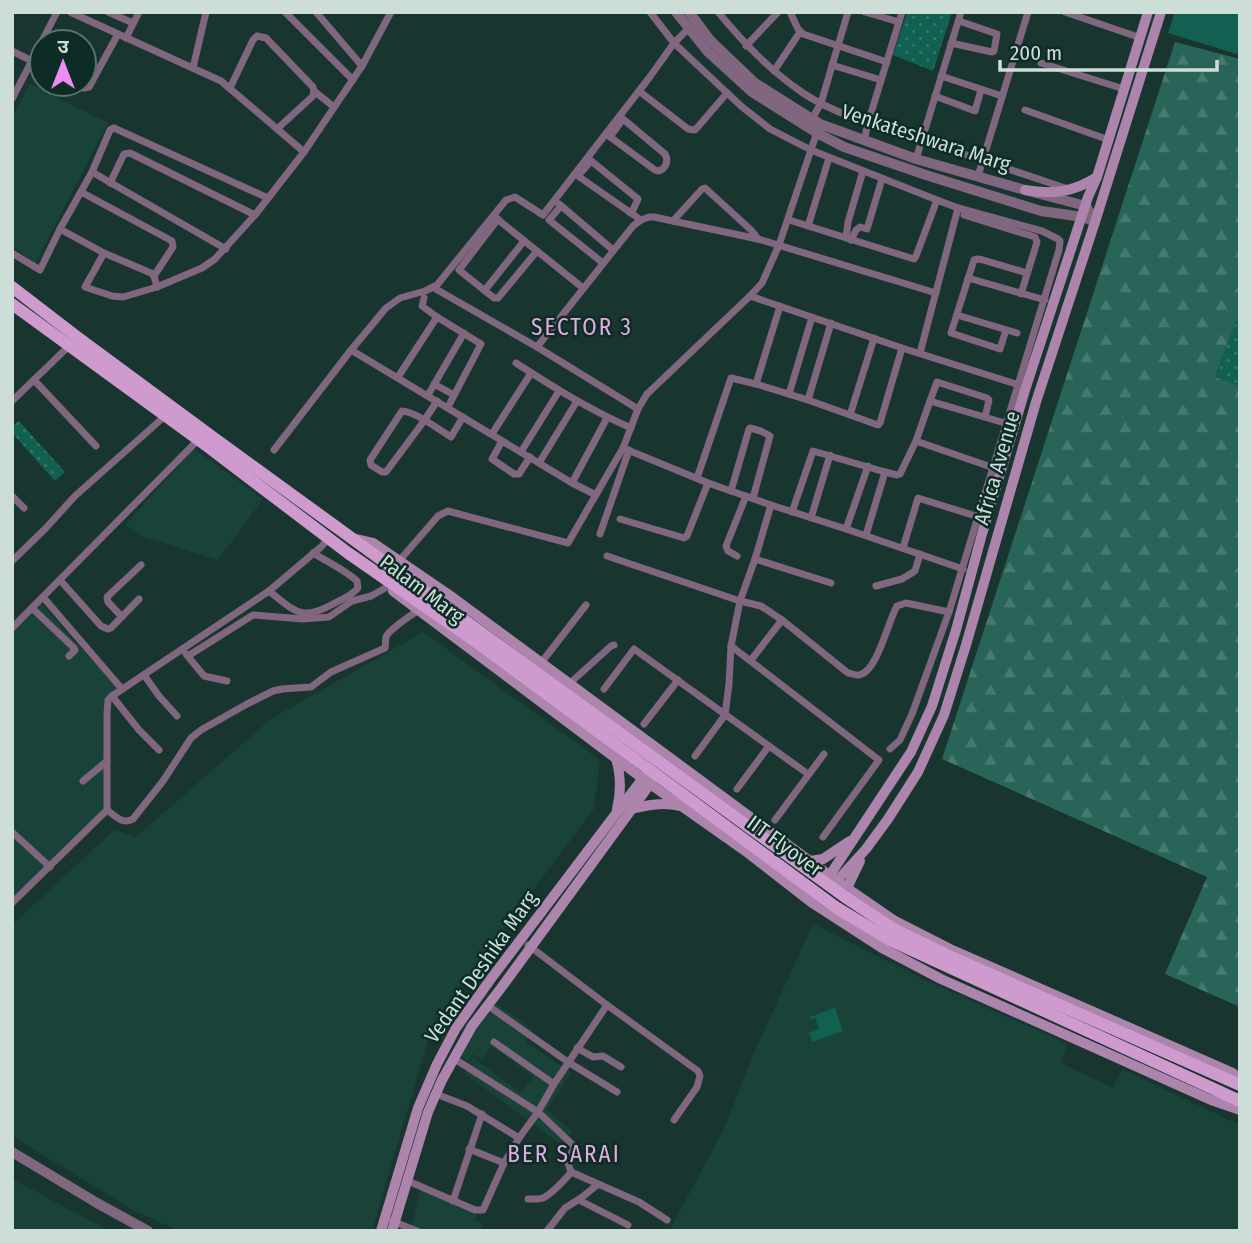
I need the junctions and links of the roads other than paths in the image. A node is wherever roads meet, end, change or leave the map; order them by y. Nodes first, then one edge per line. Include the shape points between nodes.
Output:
1 (57, 12) edge
2 (70, 12) edge
3 (108, 12) edge
4 (139, 12) edge
5 (206, 12) edge
6 (285, 12) edge
7 (316, 12) edge
8 (391, 12) edge
9 (650, 12) edge
10 (676, 12) edge
11 (689, 12) edge
12 (718, 12) edge
13 (778, 12) edge
14 (790, 12) edge
15 (848, 12) edge
16 (865, 12) edge
17 (902, 12) edge
18 (961, 12) edge
19 (1028, 12) edge
20 (1065, 12) edge
21 (1148, 12) edge
22 (1161, 12) edge
23 (958, 21) junction
24 (899, 22) junction
25 (133, 23) junction
26 (693, 25) junction
27 (49, 28) edge
28 (800, 32) junction
29 (122, 36) junction
30 (1141, 38) junction
31 (674, 43) junction
32 (951, 43) junction
33 (746, 46) junction
34 (837, 47) junction
35 (12, 51) edge
36 (28, 59) edge
37 (887, 62) junction
38 (1041, 63) dead end
39 (832, 65) junction
40 (362, 66) junction
41 (28, 68) edge
42 (193, 68) junction
43 (774, 71) junction
44 (98, 73) edge
45 (941, 76) junction
46 (353, 80) junction
47 (881, 80) junction
48 (230, 88) junction
49 (1124, 89) junction
50 (981, 90) junction
51 (314, 91) junction
52 (639, 91) junction
53 (727, 93) junction
54 (14, 94) edge
55 (934, 96) junction
56 (1002, 96) junction
57 (821, 103) junction
58 (334, 107) junction
59 (1025, 110) dead end
60 (868, 123) junction
61 (816, 125) junction
62 (277, 129) junction
63 (608, 135) junction
64 (922, 140) junction
65 (1109, 140) junction
66 (864, 141) junction
67 (811, 150) junction
68 (304, 152) junction
69 (829, 158) junction
70 (916, 159) junction
71 (983, 160) junction
72 (863, 171) junction
73 (92, 172) junction
74 (978, 176) junction
75 (1097, 177) junction
76 (882, 179) junction
77 (110, 183) junction
78 (1025, 190) junction
79 (1072, 190) junction
80 (81, 192) junction
81 (268, 198) junction
82 (937, 200) junction
83 (1086, 206) junction
84 (958, 208) junction
85 (629, 212) junction
86 (255, 215) junction
87 (964, 215) dead end
88 (1083, 217) junction
89 (641, 220) junction
90 (789, 220) junction
91 (673, 221) junction
92 (1095, 222) junction
93 (808, 226) junction
94 (60, 229) junction
95 (758, 239) junction
96 (848, 239) junction
97 (524, 241) junction
98 (779, 245) junction
99 (226, 249) junction
100 (613, 250) junction
101 (537, 251) junction
102 (12, 253) edge
103 (104, 253) junction
104 (603, 262) junction
105 (1027, 273) junction
106 (154, 276) junction
107 (968, 278) junction
108 (12, 287) edge
109 (157, 287) junction
110 (434, 288) junction
111 (583, 288) junction
112 (485, 290) junction
113 (936, 293) junction
114 (1021, 293) junction
115 (750, 296) junction
116 (424, 298) dead end
117 (1045, 300) junction
118 (12, 303) edge
119 (780, 306) junction
120 (957, 315) junction
121 (437, 317) junction
122 (812, 317) junction
123 (831, 323) junction
124 (1006, 330) junction
125 (464, 333) junction
126 (1017, 333) dead end
127 (874, 338) junction
128 (69, 346) junction
129 (537, 347) junction
130 (902, 348) junction
131 (351, 350) junction
132 (920, 353) junction
133 (516, 363) dead end
134 (531, 373) junction
135 (398, 377) junction
136 (34, 380) junction
137 (434, 384) junction
138 (756, 384) junction
139 (1019, 385) junction
140 (559, 391) junction
141 (789, 394) junction
142 (428, 395) junction
143 (454, 395) junction
144 (808, 400) junction
145 (12, 401) edge
146 (437, 401) junction
147 (577, 401) junction
148 (930, 401) junction
149 (448, 407) junction
150 (638, 409) junction
151 (850, 415) junction
152 (165, 416) junction
153 (463, 417) junction
154 (985, 417) junction
155 (607, 418) junction
156 (424, 421) junction
157 (1007, 424) junction
158 (631, 428) junction
159 (492, 434) junction
160 (198, 440) junction
161 (502, 440) junction
162 (916, 441) junction
163 (96, 446) dead end
164 (626, 449) junction
165 (274, 450) dead end
166 (521, 452) junction
167 (830, 455) junction
168 (530, 457) junction
169 (539, 463) junction
170 (868, 466) junction
171 (994, 468) junction
172 (886, 472) junction
173 (697, 478) junction
174 (572, 483) junction
175 (708, 483) junction
176 (731, 491) junction
177 (596, 495) junction
178 (12, 496) edge
179 (749, 497) junction
180 (771, 505) junction
181 (24, 508) dead end
182 (792, 512) junction
183 (979, 517) junction
184 (811, 518) junction
185 (620, 519) dead end
186 (846, 529) junction
187 (600, 534) dead end
188 (866, 535) junction
189 (329, 538) junction
190 (355, 539) junction
191 (903, 548) junction
192 (313, 553) junction
193 (920, 554) junction
194 (607, 556) dead end
195 (737, 556) dead end
196 (755, 559) junction
197 (12, 561) edge
198 (399, 561) junction
199 (141, 565) dead end
200 (963, 569) junction
201 (60, 580) junction
202 (831, 583) dead end
203 (399, 585) junction
204 (876, 586) dead end
205 (269, 592) junction
206 (43, 597) junction
207 (139, 599) dead end
208 (740, 601) junction
209 (586, 605) dead end
210 (32, 608) junction
211 (418, 610) junction
212 (949, 612) junction
213 (122, 617) junction
214 (782, 620) junction
215 (12, 628) edge
216 (614, 645) dead end
217 (731, 646) junction
218 (185, 652) junction
219 (69, 656) dead end
220 (751, 660) junction
221 (541, 663) junction
222 (144, 675) junction
223 (678, 680) junction
224 (227, 681) dead end
225 (569, 684) junction
226 (122, 690) junction
227 (604, 690) dead end
228 (112, 696) junction
229 (596, 704) junction
230 (177, 716) dead end
231 (725, 716) junction
232 (644, 724) dead end
233 (579, 731) junction
234 (769, 746) junction
235 (891, 749) dead end
236 (159, 750) dead end
237 (824, 754) dead end
238 (667, 756) junction
239 (695, 756) dead end
240 (616, 759) junction
241 (107, 761) junction
242 (808, 774) junction
243 (83, 781) dead end
244 (646, 781) junction
245 (737, 789) dead end
246 (682, 807) junction
247 (631, 809) junction
248 (107, 810) junction
249 (616, 812) junction
250 (775, 820) dead end
251 (12, 832) edge
252 (857, 836) junction
253 (822, 837) dead end
254 (866, 849) junction
255 (810, 861) junction
256 (50, 866) junction
257 (834, 879) junction
258 (847, 888) junction
259 (811, 902) junction
260 (12, 903) edge
261 (878, 909) junction
262 (860, 933) junction
263 (526, 943) junction
264 (490, 980) junction
265 (501, 988) junction
266 (487, 1005) junction
267 (607, 1005) junction
268 (494, 1042) dead end
269 (577, 1048) junction
270 (453, 1058) junction
271 (568, 1062) junction
272 (621, 1067) dead end
273 (1236, 1083) edge
274 (554, 1084) junction
275 (617, 1092) dead end
276 (436, 1094) junction
277 (1240, 1101) edge
278 (1240, 1110) edge
279 (538, 1112) junction
280 (482, 1114) junction
281 (674, 1120) dead end
282 (519, 1138) junction
283 (469, 1149) junction
284 (12, 1152) edge
285 (12, 1158) edge
286 (504, 1163) junction
287 (571, 1172) junction
288 (408, 1181) junction
289 (597, 1185) junction
290 (528, 1199) dead end
291 (579, 1200) junction
292 (453, 1201) junction
293 (95, 1205) junction
294 (667, 1220) dead end
295 (390, 1224) edge
296 (628, 1225) dead end
297 (135, 1231) edge
298 (148, 1231) edge
299 (381, 1231) edge
300 (417, 1231) edge
301 (547, 1231) edge

1 - 27 street
2 - 29 street
3 - 25 street
4 - 25 street
5 - 42 street
6 - 46 street
7 - 40 street
8 - 40 street
9 - 31 street
10 - 26 street
11 - 26 street, Venkateshwara Marg
12 - 33 street
13 - 33 street
14 - 28 street
15 - 34 street
16 - 24 street
17 - 24 street
18 - 23 street
19 - 56 street
20 - 30 street
21 - 30 main road, Africa Avenue
22 - 92 main road, Africa Avenue
23 - 32 street
23 - 32 street via 996,33 994,51
24 - 37 street
25 - 29 street
26 - 31 street
26 - 61 street, Venkateshwara Marg via 755,83
28 - 34 street
28 - 43 street
29 - 42 street
29 - 44 street
30 - 49 main road, Africa Avenue
31 - 52 street
31 - 53 street
32 - 45 street
33 - 43 street
34 - 37 street
34 - 39 street
35 - 36 street
37 - 47 street
38 - 49 street
39 - 47 street
39 - 57 street
40 - 46 street
41 - 54 street
42 - 48 street
43 - 57 street
45 - 50 street
45 - 55 street
46 - 58 street
47 - 60 street
48 - 51 street via 253,40 260,36
48 - 62 street
49 - 65 main road, Africa Avenue
50 - 55 street via 975,111
50 - 56 street
51 - 58 street
51 - 62 street
52 - 53 street via 691,130
52 - 63 street
53 - 67 street via 763,124
55 - 64 street
56 - 71 street
57 - 60 street
57 - 61 street
58 - 68 street
59 - 65 street
60 - 64 street
60 - 66 street
61 - 66 street, Venkateshwara Marg
61 - 67 street
61 - 88 street via 844,147 1041,211
62 - 68 street
63 - 63 street via 624,119 665,154 667,164 663,170 655,170
63 - 110 street via 543,215 515,197 506,200
64 - 70 street
64 - 71 street
65 - 75 main road, Africa Avenue
66 - 70 street, Venkateshwara Marg
67 - 69 street
67 - 90 street
68 - 81 street
69 - 72 street
69 - 93 street
70 - 74 street, Venkateshwara Marg
71 - 74 street
71 - 79 street
72 - 76 street
72 - 96 street via 848,222
73 - 77 street
73 - 80 street
73 - 81 street via 110,130 116,128
74 - 78 street, Venkateshwara Marg
75 - 79 main road
75 - 83 main road, Africa Avenue
76 - 82 street
76 - 96 street via 867,229 860,227
77 - 86 street via 128,152
77 - 99 street
78 - 79 main road
78 - 83 street, Venkateshwara Marg
80 - 94 street
80 - 106 street via 172,241 173,247
81 - 86 street
82 - 84 street
82 - 96 street via 915,259
83 - 88 main road, Africa Avenue
83 - 92 street
84 - 113 street
84 - 117 street via 1042,231 1060,241
85 - 85 street via 578,176 591,161 638,199
85 - 89 street
86 - 99 street
87 - 105 street via 1035,237
88 - 92 street
88 - 252 main road, Africa Avenue via 1025,390 932,706 911,752
89 - 91 street
89 - 100 street
90 - 93 street
90 - 98 street
91 - 95 street
91 - 95 street via 705,188
92 - 254 main road, Africa Avenue via 1036,402 944,715 918,772
93 - 96 street
94 - 102 street via 40,270
94 - 103 street
95 - 98 street
97 - 101 street
97 - 112 street
97 - 112 street via 497,219 459,270
98 - 113 street
98 - 115 street via 762,283
99 - 109 street via 202,268
100 - 104 street
100 - 104 street via 560,205 549,220
101 - 111 street
101 - 112 street via 497,299
103 - 106 street
103 - 109 street via 85,287 119,298
104 - 111 street
105 - 107 street via 978,259
105 - 114 street
106 - 109 street
107 - 114 street
107 - 120 street
108 - 190 main road, Palam Marg
110 - 129 street
110 - 131 street via 390,304
111 - 129 street
113 - 132 street
114 - 117 street
115 - 119 street
115 - 150 street via 653,388
116 - 121 street via 422,306
117 - 139 street
118 - 128 main road
119 - 122 street
119 - 138 street
120 - 124 street
120 - 124 street via 951,333 1000,349
121 - 125 street
121 - 135 street
122 - 123 street
122 - 141 street
123 - 127 street
123 - 144 street
124 - 126 street
125 - 137 street
125 - 143 street via 481,346
127 - 130 street
127 - 151 street
128 - 136 street
128 - 152 main road
129 - 150 street
130 - 132 street
130 - 151 street via 880,424
131 - 135 street
131 - 165 street
132 - 139 street
133 - 134 street
134 - 140 street
134 - 159 street
135 - 142 street
136 - 145 street
136 - 163 street
137 - 142 street
137 - 143 street
138 - 141 street
138 - 173 street via 730,379
139 - 157 street
140 - 147 street
140 - 166 street
141 - 144 street
142 - 146 street
143 - 149 street
144 - 151 street
146 - 149 street
146 - 156 street
147 - 155 street
147 - 169 street
148 - 154 street
148 - 154 street via 937,382 987,398
148 - 162 street
149 - 153 street
150 - 158 street
152 - 160 main road
152 - 197 street via 75,496
153 - 156 street via 451,437
153 - 159 street
154 - 157 street
155 - 158 street
155 - 174 street
156 - 156 street via 386,472 370,464 401,412
157 - 171 street
158 - 164 street
159 - 161 street
160 - 189 main road
160 - 201 street
161 - 166 street
161 - 168 street via 493,461 516,475
162 - 171 street
162 - 172 street via 902,472
164 - 173 street
164 - 177 street
164 - 187 street
166 - 168 street
167 - 170 street
167 - 182 street via 812,452
167 - 184 street
168 - 169 street
169 - 174 street
170 - 172 street
170 - 186 street
171 - 183 street
172 - 188 street
173 - 175 street
174 - 177 street
175 - 176 street
175 - 185 street via 684,538
176 - 179 street
176 - 179 street via 749,429 761,431 770,436
177 - 198 street via 568,543 448,511 438,516
178 - 181 street
179 - 180 street
179 - 195 street via 726,546
180 - 182 street
180 - 196 street
182 - 184 street
183 - 191 street via 918,498
183 - 200 street
184 - 186 street
186 - 188 street
188 - 191 street
189 - 192 street
189 - 203 main road, IIT Flyover
190 - 198 main road, Palam Marg via 373,543
190 - 203 main road, IIT Flyover
191 - 193 street
192 - 205 street
192 - 205 street via 358,581 352,595 305,614
193 - 200 street
193 - 204 street via 915,572
194 - 208 street
196 - 202 street
196 - 208 street
198 - 221 main road, Palam Marg
199 - 213 street via 107,597
200 - 212 street
201 - 206 street
201 - 213 street via 104,628 111,628
203 - 211 main road, Palam Marg
203 - 218 street via 352,601 329,617 253,615
203 - 273 main road, IIT Flyover via 895,930
203 - 277 main road, IIT Flyover via 837,908 890,940
205 - 218 street
206 - 210 street
206 - 226 street
207 - 213 street
208 - 214 street via 761,606
208 - 217 street
209 - 221 street
210 - 215 street
210 - 219 street via 74,648
211 - 233 main road, Palam Marg
211 - 248 street via 390,631 385,648 331,672 311,687 274,691 201,730 129,822
212 - 214 street via 906,603 897,606 873,664 859,675 848,673
212 - 235 street via 912,714
214 - 220 street
216 - 225 street
217 - 220 street
217 - 231 street
218 - 222 street
218 - 224 street via 204,676
220 - 253 street via 879,760
221 - 225 main road, Palam Marg
222 - 226 street
222 - 230 street
223 - 227 street via 634,649
223 - 231 street
223 - 232 street
225 - 229 main road, Palam Marg
226 - 228 street
228 - 236 street
228 - 241 street via 107,705
229 - 233 main road via 603,713 602,724 594,732
229 - 238 main road, Palam Marg
231 - 234 street
231 - 239 street
233 - 240 main road, Palam Marg
234 - 242 street
234 - 245 street
237 - 242 street
238 - 244 main road, Vedant Deshika Marg
238 - 255 main road, Palam Marg
240 - 244 main road, Palam Marg
240 - 249 main road
241 - 243 street
241 - 248 street
242 - 250 street
244 - 246 main road, Palam Marg
244 - 247 main road, Vedant Deshika Marg
244 - 249 main road, Vedant Deshika Marg
246 - 247 main road via 654,804
246 - 259 main road, Palam Marg
247 - 263 main road, Vedant Deshika Marg
248 - 256 street
249 - 263 main road, Vedant Deshika Marg
251 - 256 street
252 - 255 main road via 823,859
252 - 257 main road, Africa Avenue
254 - 257 main road, Africa Avenue
254 - 258 main road
255 - 257 main road, Palam Marg
256 - 260 street
257 - 258 main road, Palam Marg
257 - 259 main road, Africa Avenue
258 - 261 main road, Palam Marg
259 - 262 main road, Palam Marg
261 - 262 main road via 869,909 864,915
261 - 273 main road, Palam Marg via 950,949 1233,1073
262 - 278 main road, Palam Marg via 941,979
263 - 264 main road, Vedant Deshika Marg
263 - 265 main road, Vedant Deshika Marg
263 - 267 street
264 - 265 street
264 - 295 main road, Vedant Deshika Marg via 456,1028 418,1108
265 - 266 main road, Vedant Deshika Marg
266 - 270 main road, Vedant Deshika Marg
266 - 271 street
267 - 269 street
267 - 281 street via 698,1071 697,1087
268 - 274 street
269 - 271 street
269 - 272 street
270 - 276 main road, Vedant Deshika Marg
270 - 279 street
271 - 274 street
271 - 275 street
274 - 279 street
276 - 280 street
276 - 288 main road, Vedant Deshika Marg
279 - 282 street
279 - 287 street via 575,1147 567,1160
280 - 282 street
280 - 283 street
282 - 286 street
283 - 286 street
283 - 292 street
284 - 293 street
285 - 293 street
286 - 292 street via 483,1210
287 - 289 street
287 - 290 street via 542,1199
288 - 292 street
288 - 295 main road, Vedant Deshika Marg
289 - 291 street
289 - 294 street via 639,1202
291 - 296 street
291 - 301 street via 565,1208
293 - 297 street
293 - 298 street
295 - 299 main road, Vedant Deshika Marg
295 - 300 street

